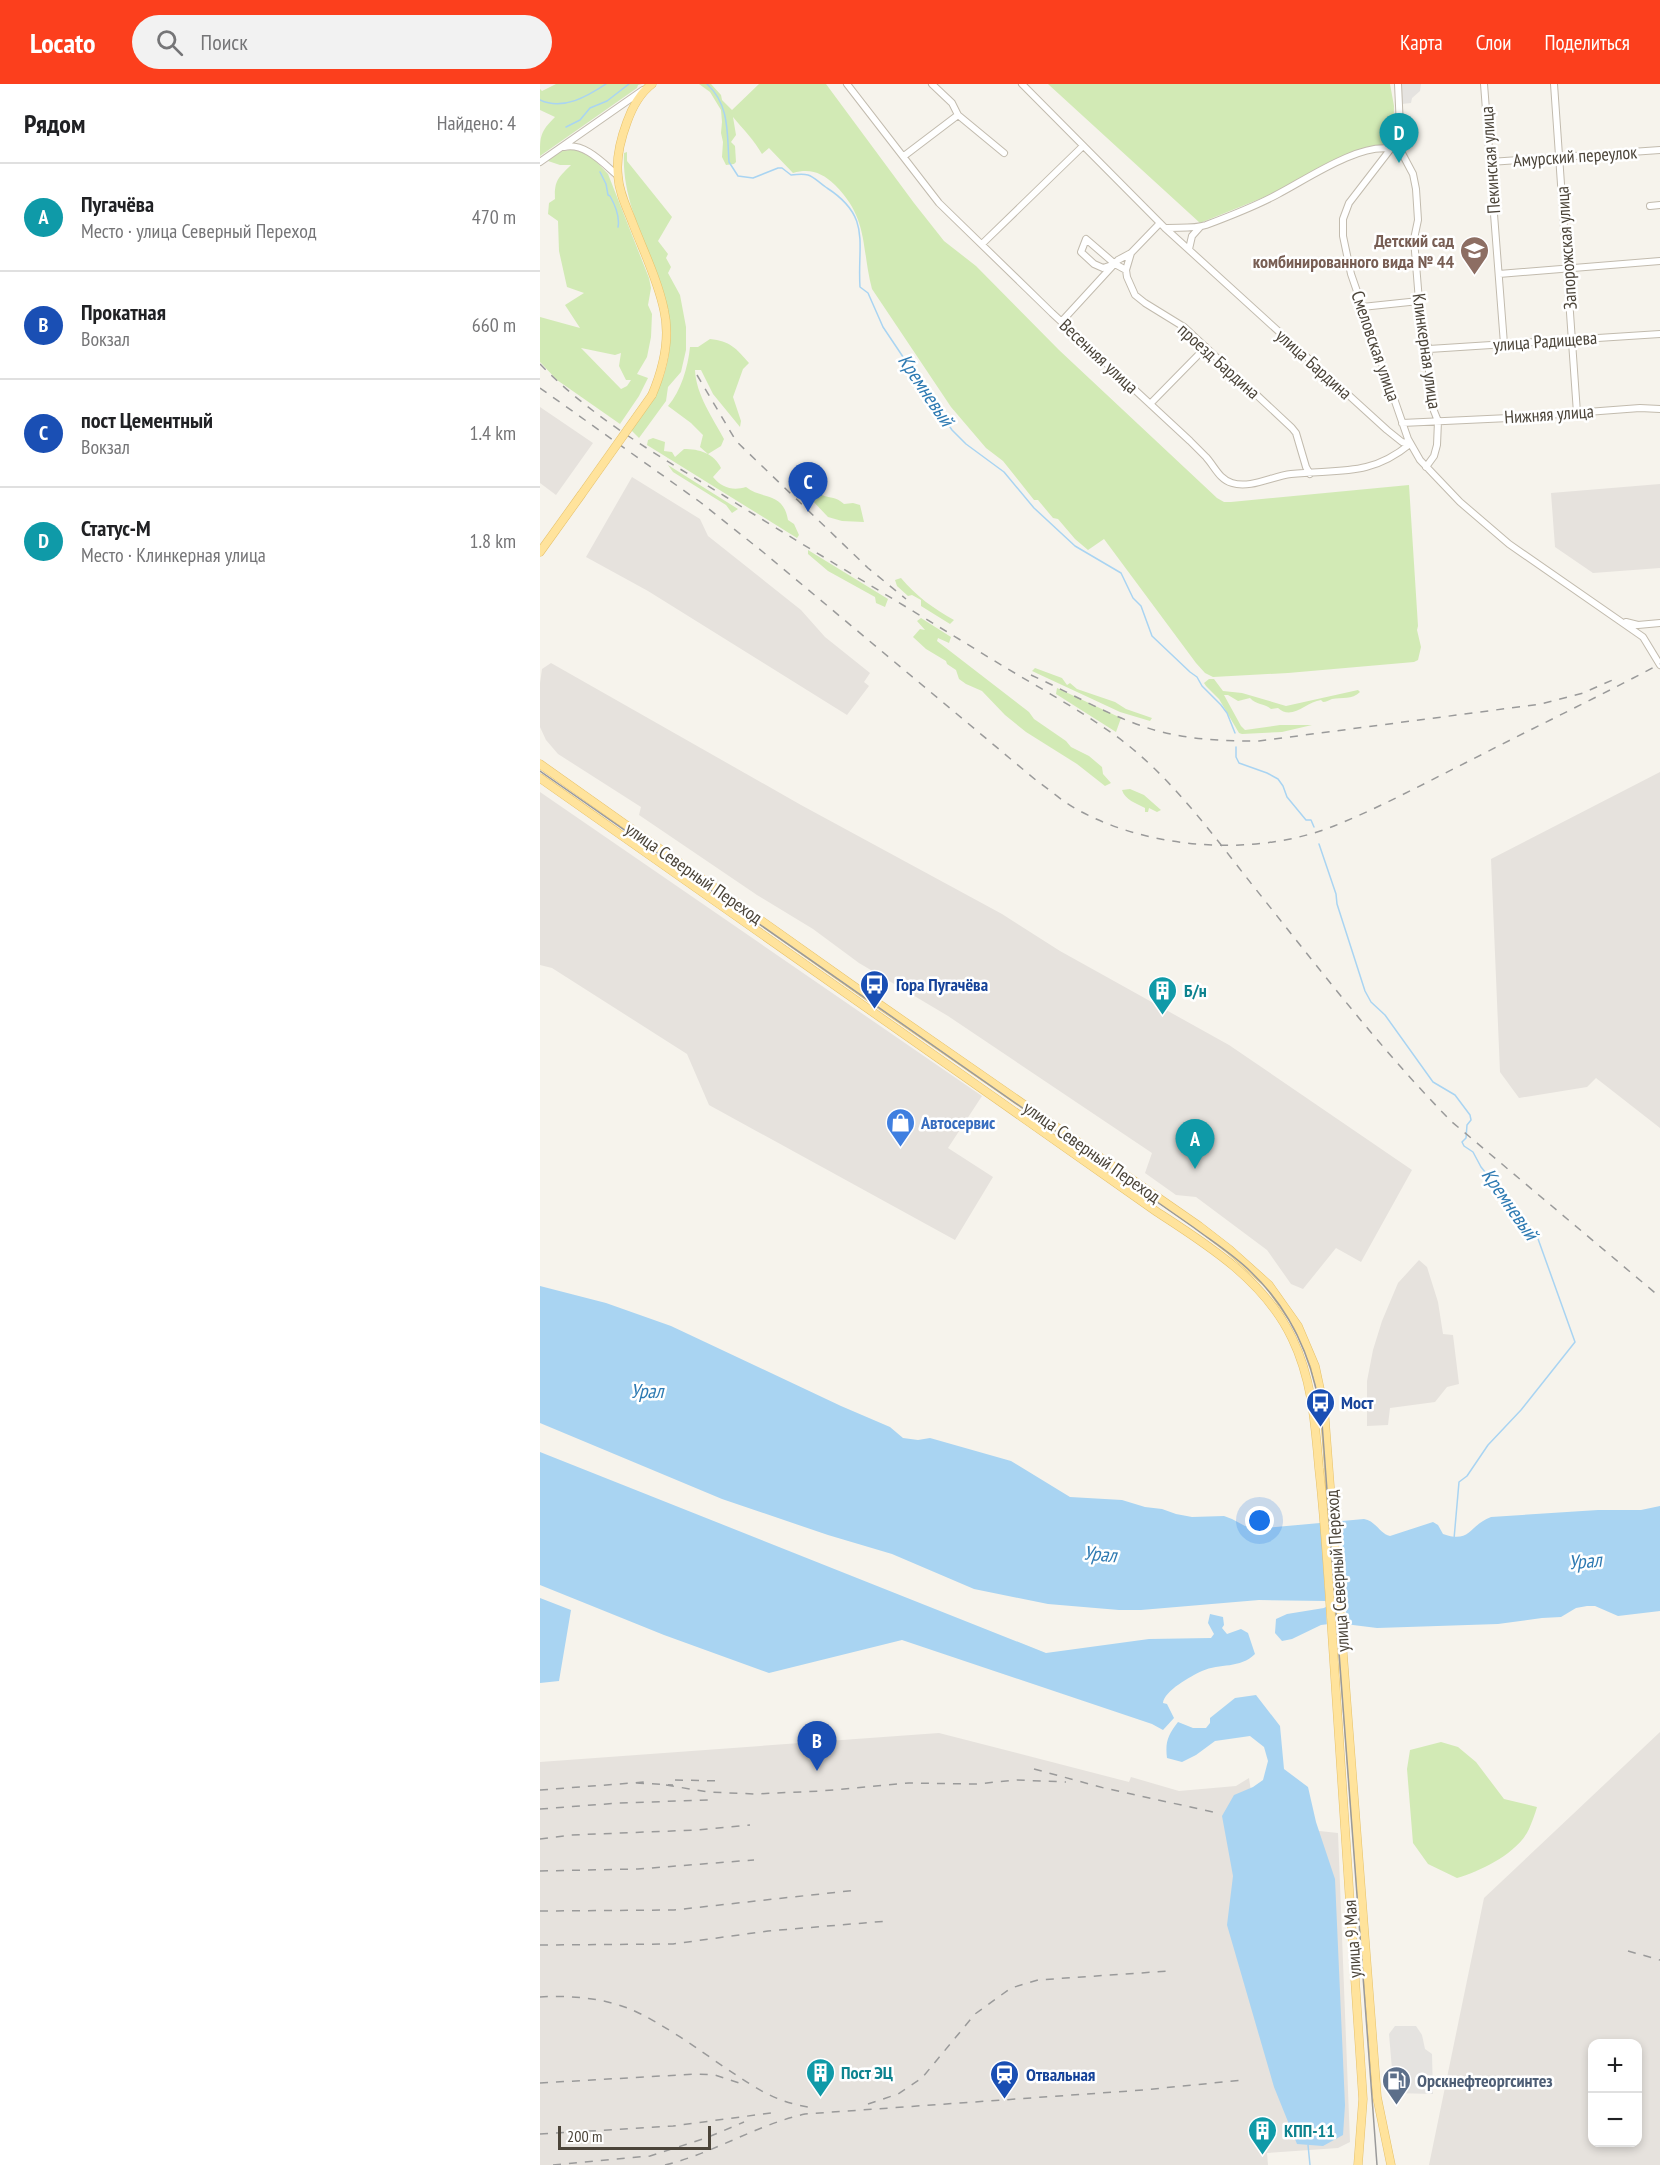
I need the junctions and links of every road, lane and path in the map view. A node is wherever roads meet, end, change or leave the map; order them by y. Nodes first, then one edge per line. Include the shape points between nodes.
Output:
1 (847, 84) edge
2 (932, 84) edge
3 (944, 84) edge
4 (1022, 84) edge
5 (1398, 84) edge
6 (1484, 84) edge
7 (1554, 84) edge
8 (651, 85) edge
9 (938, 90) junction
10 (958, 115) junction
11 (1396, 142) junction
12 (1083, 146) junction
13 (561, 148) junction
14 (1391, 149) junction
15 (1660, 150) edge
16 (1004, 153) dead end
17 (904, 156) junction
18 (1559, 157) junction
19 (540, 162) edge
20 (1490, 162) junction
21 (617, 175) junction
22 (1660, 205) edge
23 (1650, 206) dead end
24 (1163, 226) junction
25 (1200, 226) junction
26 (982, 244) junction
27 (1189, 249) junction
28 (1131, 253) junction
29 (1660, 261) edge
30 (1115, 264) junction
31 (1567, 269) junction
32 (1126, 270) junction
33 (1499, 274) junction
34 (1419, 301) junction
35 (1362, 307) junction
36 (1062, 321) junction
37 (1660, 334) edge
38 (1572, 339) junction
39 (1504, 344) junction
40 (1206, 347) junction
41 (1429, 350) junction
42 (1150, 404) junction
43 (1660, 409) edge
44 (1577, 413) junction
45 (1438, 421) junction
46 (1402, 423) junction
47 (1410, 444) junction
48 (1426, 466) junction
49 (1310, 474) junction
50 (540, 552) edge
51 (1622, 622) junction
52 (1660, 623) edge
53 (1660, 665) edge
54 (540, 764) edge
55 (540, 778) edge
56 (1338, 1659) junction
57 (1337, 1713) joint
58 (1348, 1723) joint
59 (1358, 2165) edge
60 (1391, 2165) edge

1 - 17 street, Весенняя улица
2 - 9 street
3 - 9 street
4 - 12 street, улица Бардина
5 - 11 street, Смеловская улица via 1400,127
6 - 20 street, Пекинская улица
7 - 18 street, Запорожская улица
8 - 13 street
8 - 21 main road via 627,123
9 - 10 street
10 - 16 street
10 - 17 street
11 - 14 street, Смеловская улица
11 - 34 street, Клинкерная улица via 1413,174 1416,189 1418,220 1414,239
12 - 24 street, улица Бардина
12 - 26 street
13 - 19 street
13 - 21 street via 579,147
14 - 25 street via 1373,148 1350,157 1278,194
14 - 35 street, Смеловская улица via 1354,196 1343,219 1346,259
15 - 18 street, Амурский переулок
17 - 26 street, Весенняя улица via 933,196
18 - 20 street, Амурский переулок
18 - 31 street, Запорожская улица
20 - 33 street, Пекинская улица
21 - 50 main road, bridge via 665,312 662,372 652,395
22 - 23 street
24 - 25 street
24 - 27 street, улица Бардина
24 - 28 street
25 - 27 street via 1191,236
26 - 36 street, Весенняя улица
27 - 47 street, улица Бардина via 1387,430
28 - 30 street
28 - 32 street
29 - 31 street
30 - 30 street via 1106,258 1086,239 1081,252 1090,261 1106,268
30 - 32 street
30 - 36 street
31 - 33 street
31 - 38 street, Запорожская улица
32 - 40 street, проезд Бардина via 1135,295 1184,327
33 - 39 street, Пекинская улица
34 - 35 street
34 - 41 street, Клинкерная улица
35 - 46 street, Смеловская улица
36 - 42 street, Весенняя улица
37 - 38 street, улица Радищева
38 - 39 street, улица Радищева
38 - 44 street, Запорожская улица
39 - 41 street, улица Радищева
40 - 42 street
40 - 49 street, проезд Бардина via 1292,428
41 - 45 street, Клинкерная улица via 1429,380
42 - 49 street, Весенняя улица via 1229,482 1246,484
43 - 44 street, Нижняя улица
44 - 45 street, Нижняя улица
45 - 46 street, Нижняя улица
45 - 48 street, Клинкерная улица via 1437,445
46 - 47 street, Смеловская улица
47 - 48 street, улица Бардина
47 - 49 street, Весенняя улица via 1395,457 1373,465
48 - 51 street, улица Бардина via 1509,544
51 - 52 street
51 - 53 street, улица Бардина via 1643,637
54 - 56 main road, улица Северный Переход via 1199,1226 1252,1268 1282,1300 1315,1366 1324,1408 1333,1507
55 - 56 main road, улица Северный Переход via 1196,1238 1259,1289 1284,1323 1301,1359 1313,1406
56 - 57 main road, улица Северный Переход
56 - 58 main road, улица Северный Переход
57 - 59 main road, улица 9 Мая via 1363,2099
58 - 60 main road, улица 9 Мая via 1377,2097

